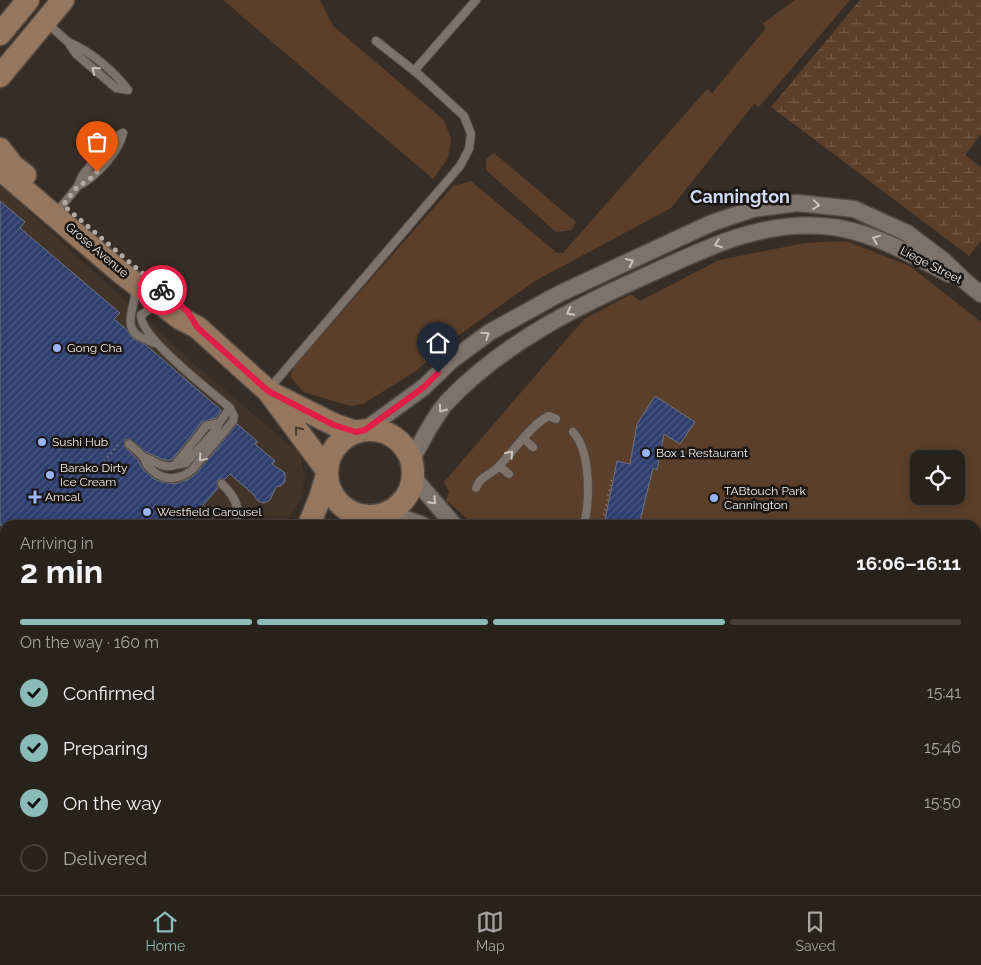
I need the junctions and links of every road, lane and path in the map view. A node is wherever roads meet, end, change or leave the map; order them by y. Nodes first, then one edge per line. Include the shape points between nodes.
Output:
1 (28, 0) edge
2 (63, 0) edge
3 (476, 0) edge
4 (45, 22) junction
5 (11, 32) edge
6 (376, 41) dead end
7 (68, 42) junction
8 (414, 71) junction
9 (0, 76) edge
10 (0, 149) edge
11 (0, 169) edge
12 (78, 186) junction
13 (59, 209) junction
14 (133, 281) junction
15 (967, 283) junction
16 (981, 294) edge
17 (169, 310) junction
18 (197, 327) junction
19 (156, 344) junction
20 (268, 391) junction
21 (228, 411) junction
22 (556, 419) dead end
23 (360, 431) junction
24 (573, 432) dead end
25 (524, 439) junction
26 (126, 443) joint
27 (532, 447) dead end
28 (143, 457) junction
29 (499, 466) junction
30 (97, 467) dead end
31 (412, 468) junction
32 (326, 474) junction
33 (509, 474) dead end
34 (613, 478) dead end
35 (222, 484) dead end
36 (476, 488) dead end
37 (371, 518) edge
38 (238, 520) edge
39 (311, 520) edge
40 (409, 520) edge
41 (450, 520) edge
42 (585, 520) edge
43 (603, 520) edge

1 - 5 street
2 - 4 street
3 - 8 lane
4 - 5 street
4 - 7 lane
5 - 9 street
6 - 8 lane
7 -> 7 lane via 81,47 128,90 116,88 76,54
8 - 20 lane via 464,116 471,134 469,149 460,166
10 - 13 street, Grose Avenue
11 - 13 street, Grose Avenue
12 - 12 lane via 82,176 114,138 124,134 121,144 109,158 89,180
12 - 13 lane
13 - 14 street, Grose Avenue
13 - 18 street, Grose Avenue via 188,312
14 - 17 street, Grose Avenue
14 - 19 lane via 135,301 130,326 136,334
15 - 16 street
23 -> 15 street, Liege Street via 424,387 452,360 490,332 559,294 712,223 753,209 797,203 854,209 908,233
15 -> 31 street, Liege Street via 898,248 855,231 794,225 753,232 714,245 612,290 518,343 446,403 428,430
17 - 18 street, Grose Avenue
17 - 19 lane via 151,308 141,315 143,326
18 - 20 street, Grose Avenue
19 - 21 lane
20 - 23 street, Grose Avenue via 327,421
32 -> 20 street, Grose Avenue
21 - 28 lane via 219,422 206,426 175,465 164,467
21 -> 28 lane via 234,416 233,421 185,476 177,479 162,477 147,465
22 - 25 lane via 549,416 541,419
23 - 31 street via 390,434 403,445
23 - 32 street via 343,438 335,446
24 - 42 lane via 583,447 587,498
25 - 27 lane
29 -> 25 lane
26 - 28 lane
26 - 30 path
29 - 33 lane
29 - 36 lane via 479,481
31 - 37 street via 408,493 403,500 398,506
31 -> 41 street
32 - 37 street via 331,494 342,507
32 - 39 street
34 - 43 path
35 - 38 lane via 237,504
37 - 40 street via 400,517

